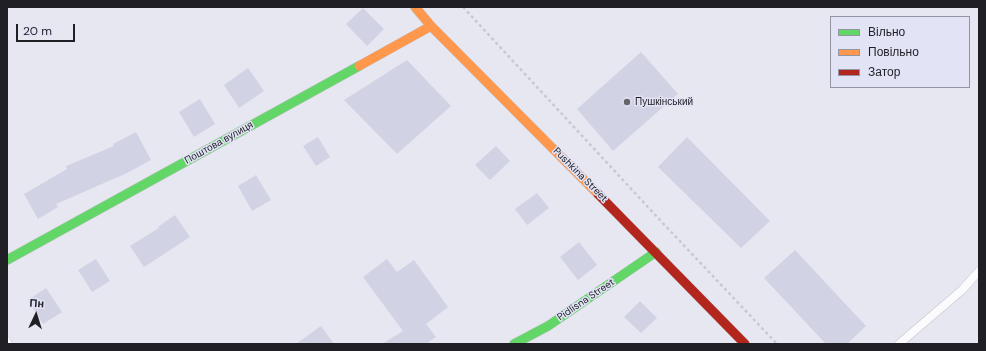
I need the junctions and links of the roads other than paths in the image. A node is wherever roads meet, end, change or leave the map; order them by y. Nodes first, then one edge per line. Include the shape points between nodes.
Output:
1 (415, 7) edge
2 (431, 26) junction
3 (656, 252) junction
4 (7, 260) edge
5 (979, 271) edge
6 (514, 344) edge
7 (745, 344) edge
8 (899, 344) edge

1 - 2 street, Pushkina Street
2 - 3 street, Pushkina Street
2 - 4 street, Поштова вулиця
3 - 6 street, Pidlisna Street via 548,326
3 - 7 street, Pushkina Street
5 - 8 lane via 962,290

